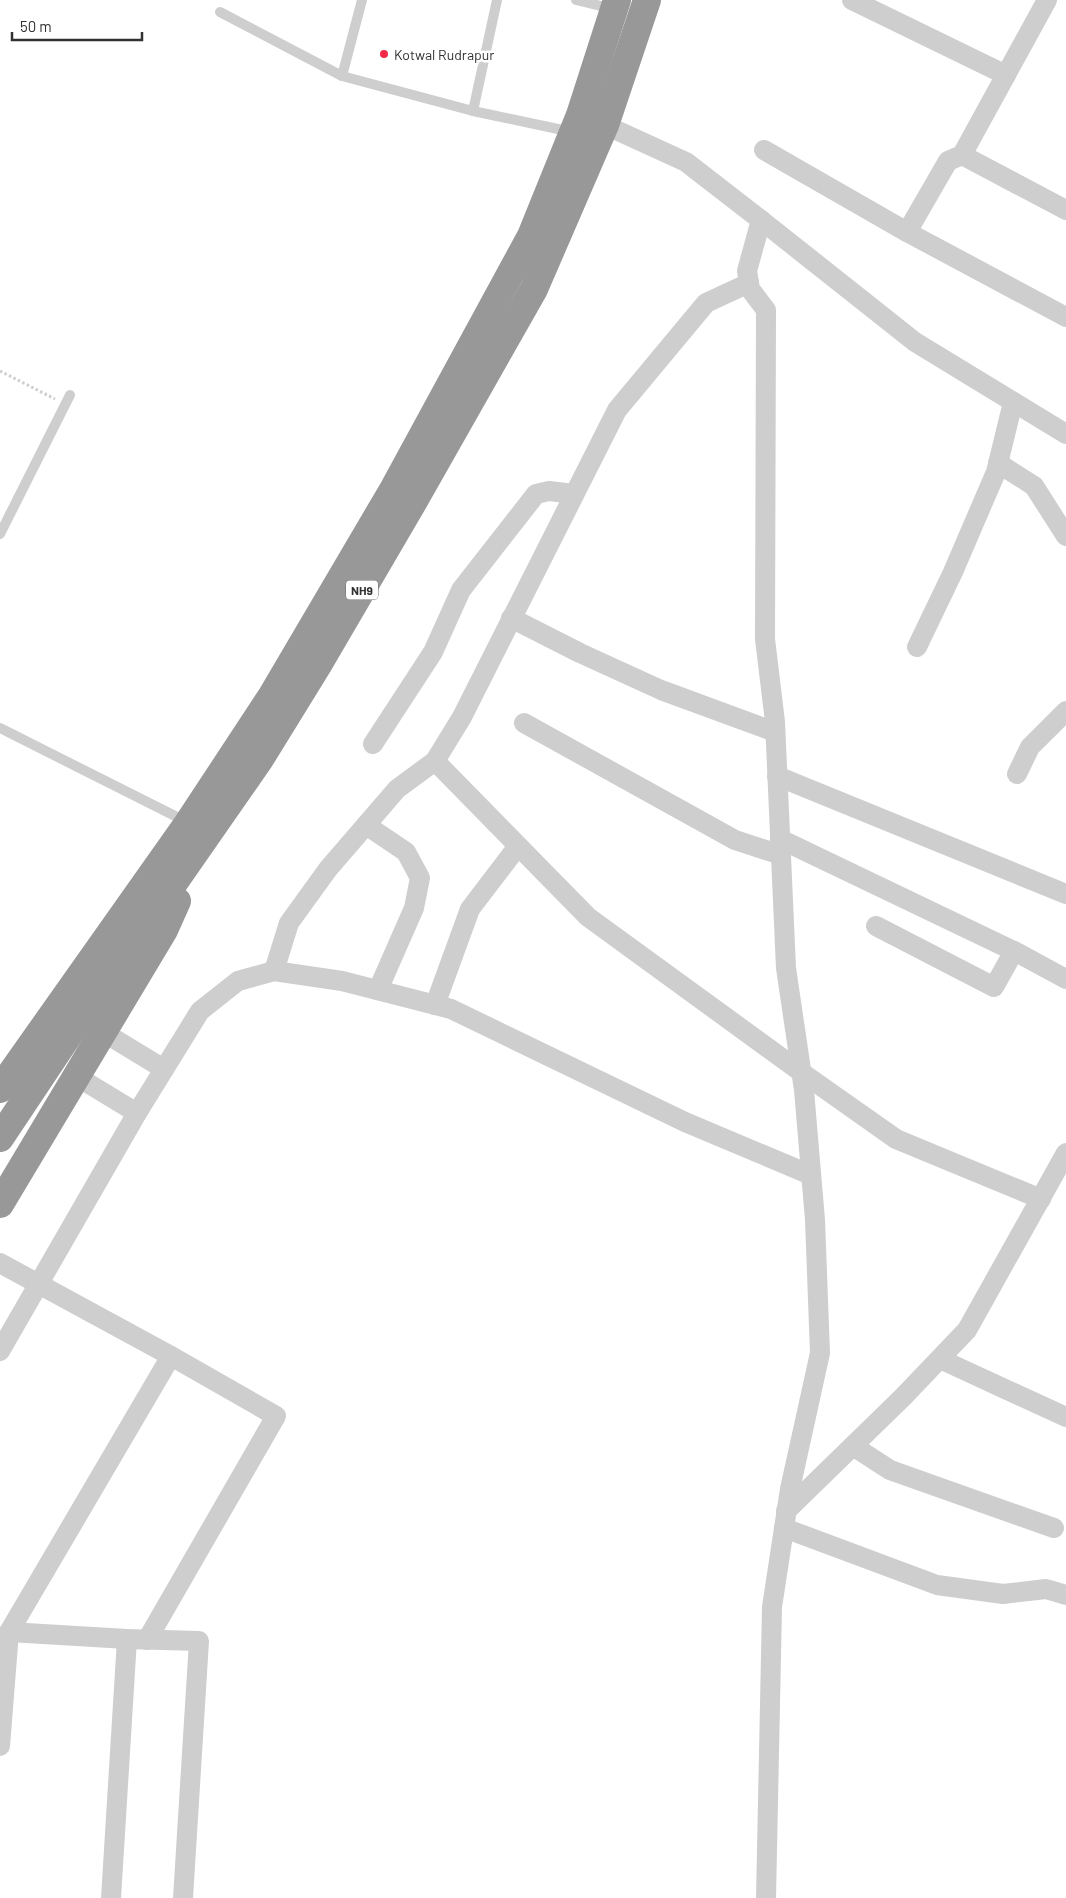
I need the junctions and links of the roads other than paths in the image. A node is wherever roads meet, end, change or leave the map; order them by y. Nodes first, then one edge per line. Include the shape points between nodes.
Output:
1 (362, 0) edge
2 (497, 0) edge
3 (576, 0) edge
4 (647, 0) edge
5 (852, 0) edge
6 (1047, 0) edge
7 (616, 5) edge
8 (220, 12) dead end
9 (1006, 75) junction
10 (342, 76) junction
11 (473, 111) junction
12 (586, 124) junction
13 (764, 150) dead end
14 (962, 155) junction
15 (1066, 210) edge
16 (761, 220) junction
17 (907, 232) junction
18 (749, 283) junction
19 (1066, 318) edge
20 (67, 399) road end
21 (1013, 402) junction
22 (1066, 434) edge
23 (998, 462) junction
24 (574, 494) junction
25 (0, 508) edge
26 (10, 512) junction
27 (0, 534) edge
28 (1066, 536) edge
29 (511, 618) junction
30 (917, 647) dead end
31 (1066, 711) edge
32 (524, 723) dead end
33 (0, 728) edge
34 (775, 732) junction
35 (373, 744) dead end
36 (435, 761) junction
37 (1017, 774) dead end
38 (777, 776) junction
39 (366, 825) junction
40 (198, 829) junction
41 (518, 846) junction
42 (781, 847) junction
43 (1066, 894) edge
44 (876, 926) dead end
45 (1014, 952) junction
46 (274, 970) junction
47 (1066, 979) edge
48 (378, 990) junction
49 (435, 1005) junction
50 (103, 1032) junction
51 (164, 1069) junction
52 (801, 1072) junction
53 (76, 1076) junction
54 (0, 1089) edge
55 (137, 1114) junction
56 (0, 1138) edge
57 (1066, 1153) edge
58 (811, 1175) junction
59 (1041, 1199) junction
60 (0, 1204) edge
61 (0, 1263) edge
62 (39, 1283) junction
63 (0, 1351) edge
64 (171, 1356) junction
65 (940, 1359) junction
66 (1066, 1417) edge
67 (853, 1446) junction
68 (785, 1520) junction
69 (1054, 1528) dead end
70 (1066, 1595) edge
71 (9, 1632) junction
72 (127, 1639) junction
73 (147, 1640) junction
74 (0, 1746) edge
75 (111, 1898) edge
76 (183, 1898) edge
77 (766, 1898) edge

1 - 10 lane
2 - 11 lane
3 - 7 lane
4 - 12 highway, NH9
5 - 9 street
6 - 9 street
7 - 12 highway, NH9
8 - 10 lane
9 - 14 street
10 - 11 lane
11 - 12 lane
12 - 16 street via 686,162
12 - 40 highway, NH9 via 451,408 404,493 271,697
13 - 17 street
14 - 15 street
14 - 17 street via 948,161
16 - 18 street via 747,271
16 - 21 street via 915,342
17 - 19 street
18 - 24 street via 706,303 617,410
18 - 34 street via 766,310 765,639
20 - 26 lane
21 - 22 street
21 - 23 street
23 - 28 street via 1034,486
23 - 30 street via 953,572
24 - 29 street
24 - 35 street via 549,491 536,494 461,590 433,652
25 - 26 lane
26 - 27 lane
29 - 34 street via 661,690
29 - 36 street via 462,717
31 - 37 street via 1030,747
32 - 42 street via 735,840
33 - 40 lane
34 - 38 street
36 - 39 street via 397,789
36 - 41 street
38 - 42 street
38 - 43 street
39 - 46 street via 290,923
39 - 48 street via 406,852 420,878 414,908
40 - 50 highway via 164,930
40 - 54 highway, NH9
40 - 56 highway, NH9
41 - 49 street via 470,909
41 - 52 street via 588,916
42 - 45 street
42 - 52 street via 786,968
44 - 45 street via 994,987
45 - 47 street
46 - 48 street
46 - 51 street via 238,981 200,1011
48 - 49 street
49 - 58 street via 451,1009 685,1122
50 - 51 street
50 - 53 highway
51 - 55 street
52 - 58 street
52 - 59 street via 896,1140
53 - 55 street
53 - 60 highway
55 - 62 street
57 - 59 street
58 - 68 street via 816,1220 820,1354
59 - 65 street via 967,1330
61 - 62 street
62 - 63 street
62 - 64 street
64 - 71 street
64 - 73 street via 276,1416
65 - 66 street
65 - 67 street
67 - 68 street
67 - 69 street via 890,1470
68 - 70 street via 937,1585 1003,1594 1046,1589
68 - 77 street via 772,1607
71 - 72 street
71 - 74 street
72 - 73 street
72 - 75 street
73 - 76 street via 199,1642

